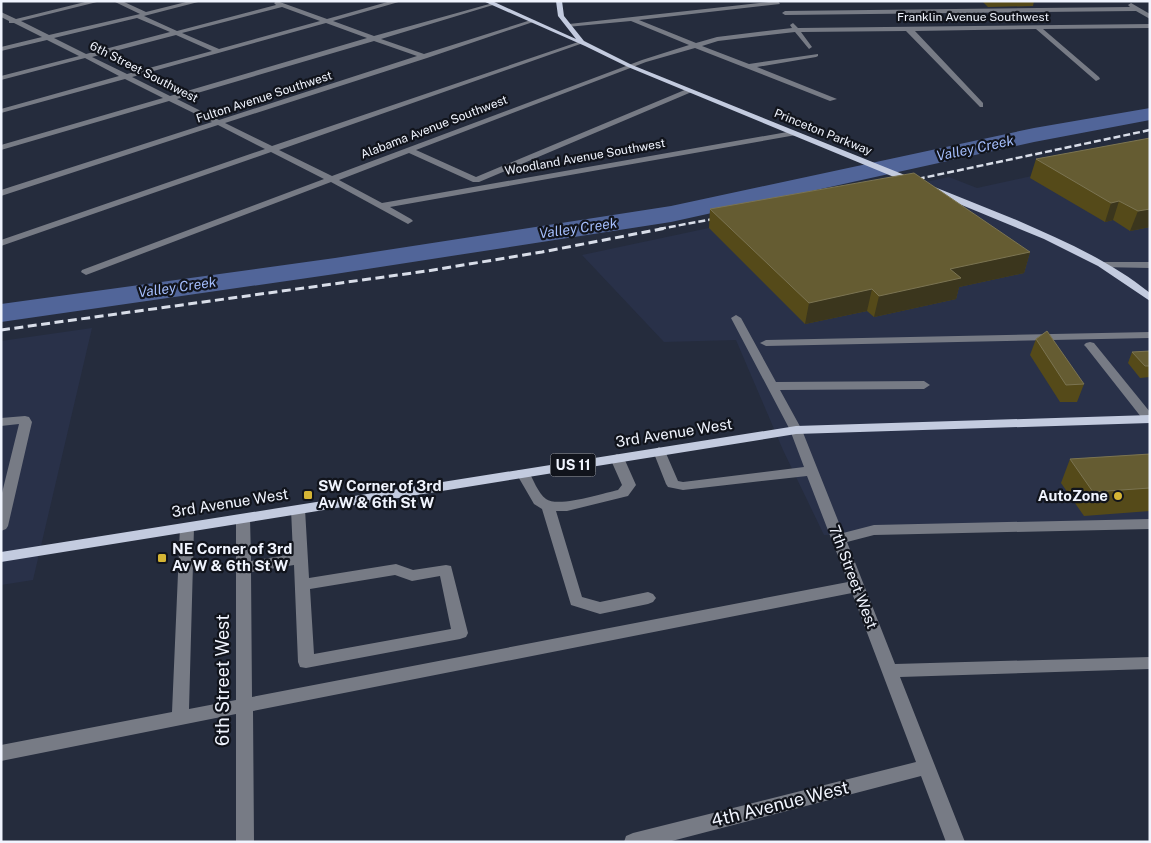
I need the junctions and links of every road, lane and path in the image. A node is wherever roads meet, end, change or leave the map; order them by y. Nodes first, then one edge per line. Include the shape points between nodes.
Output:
1 (98, 1) edge
2 (116, 1) edge
3 (199, 1) edge
4 (272, 1) edge
5 (399, 1) edge
6 (559, 1) edge
7 (1125, 1) edge
8 (488, 2) edge
9 (777, 2) edge
10 (283, 5) junction
11 (1136, 8) junction
12 (785, 13) junction
13 (1, 14) edge
14 (146, 14) junction
15 (138, 16) junction
16 (1150, 18) edge
17 (632, 19) junction
18 (15, 21) junction
19 (327, 21) junction
20 (533, 21) junction
21 (1, 24) edge
22 (569, 26) junction
23 (1150, 26) edge
24 (906, 28) junction
25 (1038, 28) junction
26 (796, 30) junction
27 (176, 33) junction
28 (49, 38) junction
29 (375, 39) junction
30 (583, 42) junction
31 (696, 46) junction
32 (809, 47) dead end
33 (1, 49) edge
34 (218, 51) junction
35 (816, 55) dead end
36 (85, 56) junction
37 (425, 57) junction
38 (630, 66) junction
39 (748, 66) junction
40 (126, 77) junction
41 (1, 78) edge
42 (1096, 79) dead end
43 (690, 91) junction
44 (171, 99) junction
45 (833, 99) dead end
46 (980, 105) dead end
47 (1, 111) edge
48 (219, 123) junction
49 (793, 133) junction
50 (1, 148) edge
51 (272, 150) junction
52 (410, 150) junction
53 (331, 179) junction
54 (1, 194) edge
55 (383, 206) junction
56 (408, 221) dead end
57 (1, 243) edge
58 (1103, 265) junction
59 (1150, 265) edge
60 (86, 272) dead end
61 (1150, 298) edge
62 (736, 318) dead end
63 (1150, 335) edge
64 (766, 343) dead end
65 (1090, 345) dead end
66 (924, 385) dead end
67 (772, 386) junction
68 (1150, 419) edge
69 (1, 422) edge
70 (796, 430) junction
71 (659, 452) junction
72 (617, 458) junction
73 (812, 471) junction
74 (523, 473) junction
75 (548, 507) junction
76 (298, 509) junction
77 (242, 518) junction
78 (1150, 524) edge
79 (1, 526) edge
80 (187, 527) junction
81 (839, 539) junction
82 (1, 557) edge
83 (301, 558) junction
84 (242, 568) junction
85 (302, 585) junction
86 (857, 586) junction
87 (648, 598) dead end
88 (1150, 663) edge
89 (890, 671) junction
90 (243, 706) junction
91 (180, 719) junction
92 (1, 753) edge
93 (927, 767) junction
94 (245, 842) edge
95 (633, 842) edge
96 (956, 842) edge

1 - 18 street
2 - 14 street
3 - 14 street
4 - 10 street
5 - 19 street
6 - 22 main road via 561,16
7 - 11 street
8 - 20 main road, Princeton Parkway
8 - 29 street
9 - 12 street
9 - 17 street
10 - 19 street
10 - 27 street
11 - 12 street
11 - 16 street
12 - 26 street
13 - 18 street, 6th Street Southwest
14 - 15 street
15 - 27 street
15 - 28 street
17 - 22 street
17 - 31 street
18 - 21 street
18 - 28 street, 6th Street Southwest
19 - 29 street
19 - 34 street
20 - 30 main road, Princeton Parkway
20 - 37 street, Fulton Avenue Southwest
22 - 30 main road
23 - 25 street, Franklin Avenue Southwest
24 - 25 street, Franklin Avenue Southwest
24 - 26 street, Franklin Avenue Southwest
24 - 46 street
25 - 42 street
26 - 31 street, Alabama Avenue Southwest via 717,39
26 - 32 street
27 - 34 street
27 - 36 street
28 - 33 street
28 - 36 street, 6th Street Southwest
29 - 37 street
29 - 44 street
30 - 38 main road, Princeton Parkway
30 - 51 street
31 - 38 street, Alabama Avenue Southwest
31 - 39 street
34 - 40 street
35 - 39 street
36 - 40 street, 6th Street Southwest
36 - 41 street
37 - 48 street, Fulton Avenue Southwest
38 - 43 main road, Princeton Parkway
38 - 52 street, Alabama Avenue Southwest
39 - 45 street
40 - 44 street, 6th Street Southwest
40 - 47 street
43 - 49 main road, Princeton Parkway
43 - 52 street via 476,180
44 - 48 street, 6th Street Southwest
44 - 50 street
48 - 51 street, 6th Street Southwest
48 - 54 street, Fulton Avenue Southwest
49 - 55 street, Woodland Avenue Southwest
49 - 58 main road, Princeton Parkway via 1011,221
51 - 53 street, 6th Street Southwest
51 - 57 street
52 - 53 street, Alabama Avenue Southwest
53 - 55 street, 6th Street Southwest
53 - 60 street, Alabama Avenue Southwest
55 - 56 street, 6th Street Southwest
58 - 59 street
58 - 61 main road, Princeton Parkway
62 - 67 street, 7th Street West
63 - 64 street
65 - 68 street
66 - 67 street
67 - 70 street, 7th Street West
68 - 70 main road, 3rd Avenue West / US 11
69 - 79 street via 26,422
70 - 71 main road, 3rd Avenue West / US 11
70 - 73 street, 7th Street West
71 - 72 main road, 3rd Avenue West / US 11
71 - 73 street via 673,484 683,486
72 - 74 main road, 3rd Avenue West / US 11
72 - 75 street via 629,486 623,493 568,506
73 - 81 street, 7th Street West
74 - 75 street via 539,501
74 - 76 main road, 3rd Avenue West / US 11
75 - 87 street via 576,601 600,608
76 - 77 main road, 3rd Avenue West / US 11
76 - 83 street
77 - 80 main road, 3rd Avenue West / US 11
77 - 84 street, 6th Street West
78 - 81 street via 874,530
80 - 82 main road, 3rd Avenue West / US 11
80 - 91 street
81 - 86 street, 7th Street West
83 - 84 street
83 - 85 street
84 - 90 street, 6th Street West
85 - 85 street via 306,662 460,633 446,570 412,576 396,569
86 - 89 street, 7th Street West
86 - 90 street
88 - 89 street
89 - 93 street, 7th Street West
90 - 91 street
90 - 94 street, 6th Street West
91 - 92 street
93 - 95 street, 4th Avenue West
93 - 96 street, 7th Street West

